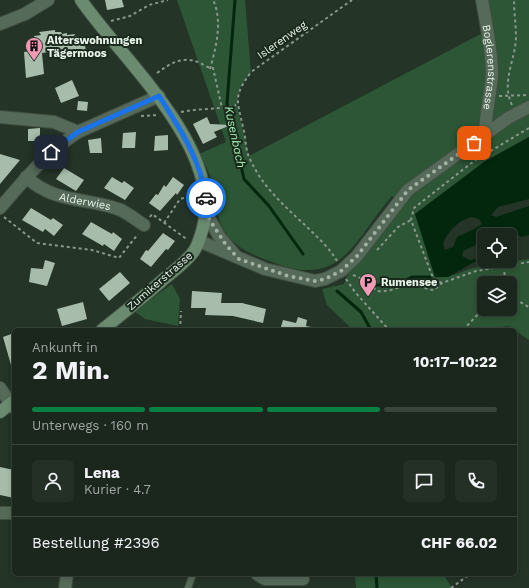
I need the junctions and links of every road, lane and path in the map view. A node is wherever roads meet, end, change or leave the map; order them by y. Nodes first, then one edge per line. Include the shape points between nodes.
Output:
1 (48, 0) edge
2 (81, 0) edge
3 (168, 0) edge
4 (213, 0) edge
5 (352, 0) edge
6 (482, 0) edge
7 (514, 0) edge
8 (0, 24) edge
9 (98, 24) junction
10 (210, 69) junction
11 (157, 73) dead end
12 (529, 94) edge
13 (159, 96) junction
14 (237, 105) junction
15 (529, 107) edge
16 (224, 108) junction
17 (178, 112) dead end
18 (0, 118) edge
19 (529, 128) edge
20 (78, 132) junction
21 (485, 135) junction
22 (26, 177) junction
23 (205, 192) junction
24 (0, 208) edge
25 (205, 211) junction
26 (0, 214) edge
27 (152, 214) dead end
28 (411, 220) junction
29 (164, 223) junction
30 (144, 225) dead end
31 (137, 236) dead end
32 (198, 244) junction
33 (372, 254) dead end
34 (239, 259) junction
35 (529, 262) edge
36 (517, 264) edge
37 (493, 268) edge
38 (359, 270) dead end
39 (341, 271) junction
40 (354, 275) junction
41 (442, 283) junction
42 (517, 300) edge
43 (529, 307) edge
44 (181, 311) dead end
45 (477, 315) edge
46 (104, 328) edge
47 (180, 328) edge
48 (387, 328) edge
49 (465, 328) edge
50 (0, 388) edge
51 (12, 403) edge
52 (12, 405) edge
53 (0, 412) edge
54 (0, 513) edge
55 (12, 513) edge
56 (67, 576) edge
57 (192, 576) edge
58 (261, 576) edge
59 (467, 576) edge
60 (303, 579) dead end
61 (65, 588) edge
62 (188, 588) edge
63 (452, 588) edge

1 - 8 street via 25,14
2 - 9 main road
3 - 9 path via 149,5 130,16
4 - 10 path via 217,8 217,34
5 - 14 path, Islerenweg via 251,72 240,88
6 - 21 street, Boglerenstrasse via 492,72
7 - 12 path via 516,39 508,77 508,97
9 - 13 main road
10 - 11 path via 199,62 182,60
10 - 16 path via 213,68
13 - 20 street
13 - 23 main road via 194,156
14 - 16 path
14 - 39 path via 248,156 259,175 275,197 322,242 336,259
15 - 21 street, Zumikerstrasse
16 - 17 path via 198,108
18 - 20 street via 54,122
19 - 28 path via 474,161 414,208
20 - 22 street via 46,156
21 - 39 street, Zumikerstrasse via 408,190 357,256
22 - 24 street
22 - 30 street, Alderwies via 44,190 63,197 119,209
23 - 25 main road
23 - 29 path via 180,199
25 - 32 main road
25 - 34 street via 222,240
26 - 31 path via 37,243 92,250 119,258
27 - 29 path
28 - 33 path via 398,227
28 - 41 path via 433,280
29 - 32 path
32 - 34 street, Zumikerstrasse
32 - 46 main road, Zumikerstrasse via 185,261
34 - 39 street, Zumikerstrasse via 272,272 315,281
35 - 36 path
37 - 41 path
38 - 40 path
40 - 41 path via 365,280 376,291 382,292 416,285 434,290
40 - 48 path via 345,278
42 - 43 path
44 - 47 path
45 - 49 path
50 - 51 street
52 - 53 main road
54 - 55 street
56 - 61 street
57 - 62 lane
58 - 60 street via 266,579
59 - 63 path

